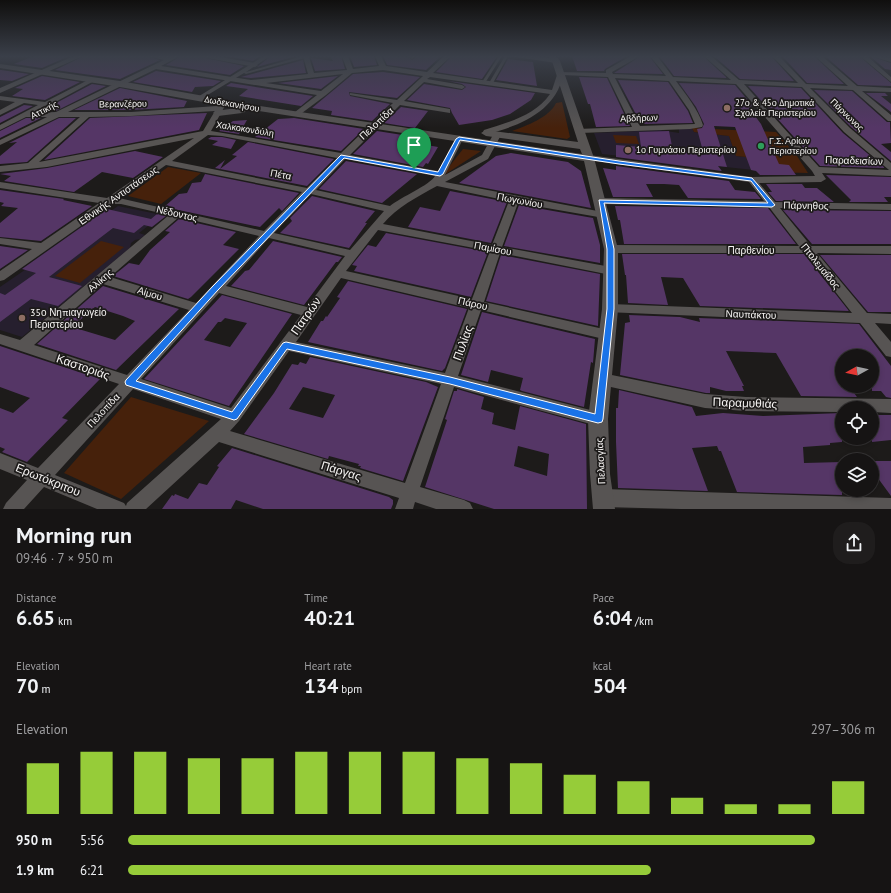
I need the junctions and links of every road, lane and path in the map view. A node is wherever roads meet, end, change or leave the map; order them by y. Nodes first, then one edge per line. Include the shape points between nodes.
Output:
1 (672, 79) edge
2 (25, 80) edge
3 (92, 80) joint
4 (129, 80) edge
5 (229, 80) edge
6 (236, 80) edge
7 (275, 80) edge
8 (341, 80) edge
9 (423, 80) edge
10 (436, 80) edge
11 (458, 80) edge
12 (493, 80) edge
13 (559, 80) edge
14 (562, 80) edge
15 (611, 80) edge
16 (688, 80) edge
17 (734, 80) edge
18 (797, 80) edge
19 (845, 80) edge
20 (253, 82) junction
21 (484, 82) joint
22 (737, 82) junction
23 (491, 83) junction
24 (120, 84) junction
25 (802, 85) junction
26 (462, 87) dead end
27 (854, 88) junction
28 (891, 90) edge
29 (0, 91) edge
30 (553, 92) junction
31 (324, 94) junction
32 (352, 94) dead end
33 (0, 98) edge
34 (199, 98) junction
35 (23, 101) junction
36 (399, 102) junction
37 (46, 104) junction
38 (72, 107) junction
39 (220, 108) junction
40 (447, 111) dead end
41 (0, 113) edge
42 (26, 114) junction
43 (58, 114) junction
44 (88, 114) junction
45 (298, 114) junction
46 (891, 119) edge
47 (373, 126) junction
48 (0, 128) edge
49 (637, 128) junction
50 (580, 131) junction
51 (206, 133) junction
52 (484, 133) junction
53 (459, 139) junction
54 (494, 139) junction
55 (0, 143) edge
56 (587, 152) junction
57 (343, 156) junction
58 (166, 162) junction
59 (30, 166) junction
60 (891, 168) edge
61 (0, 169) edge
62 (816, 170) junction
63 (891, 173) edge
64 (438, 178) junction
65 (752, 180) junction
66 (0, 185) edge
67 (309, 191) junction
68 (514, 199) junction
69 (110, 200) junction
70 (772, 205) junction
71 (891, 207) edge
72 (603, 208) junction
73 (391, 209) junction
74 (178, 213) junction
75 (375, 226) junction
76 (267, 234) junction
77 (0, 241) edge
78 (42, 247) junction
79 (497, 249) junction
80 (611, 249) junction
81 (808, 250) junction
82 (891, 250) edge
83 (352, 254) junction
84 (611, 271) junction
85 (338, 273) junction
86 (0, 277) edge
87 (102, 279) junction
88 (216, 288) junction
89 (477, 304) junction
90 (197, 308) junction
91 (610, 309) junction
92 (308, 312) junction
93 (864, 318) junction
94 (891, 319) edge
95 (608, 334) junction
96 (0, 339) edge
97 (22, 346) junction
98 (286, 346) junction
99 (891, 352) edge
100 (602, 379) junction
101 (450, 380) junction
102 (129, 382) junction
103 (891, 406) edge
104 (234, 416) junction
105 (598, 419) junction
106 (217, 434) junction
107 (0, 461) edge
108 (40, 477) junction
109 (410, 492) junction
110 (603, 503) edge
111 (891, 507) edge
112 (12, 509) edge
113 (118, 509) edge
114 (133, 509) edge
115 (404, 509) edge
116 (464, 509) edge

1 - 49 street, Αβδήρων via 699,125
2 - 29 street
3 - 24 street, Δωδεκανήσου
3 - 37 street
4 - 24 street, Αττικής
5 - 34 street
6 - 20 street
7 - 20 street
8 - 31 street
9 - 36 street, Πελοπίδα
10 - 26 street
11 - 21 street
12 - 23 lane
13 - 30 street
14 - 50 street, Πελασγίας
15 - 49 street
16 - 22 street
17 - 22 street
18 - 25 street, Πάρνωνος
19 - 27 street
20 - 31 street
21 - 23 street
22 - 25 street
22 - 62 street
23 - 30 street
24 - 34 street, Δωδεκανήσου
24 - 38 street, Αττικής
25 - 27 street
25 - 60 street, Πάρνωνος via 847,130
27 - 28 street
27 - 46 street
30 - 52 street via 548,101 532,114
31 - 45 street
32 - 36 street
33 - 35 street
34 - 39 street, Δωδεκανήσου
35 - 37 street
35 - 41 street
36 - 40 street
36 - 47 street, Πελοπίδα
37 - 38 street
37 - 42 street
38 - 43 street, Αττικής
39 - 44 street, Βερανζέρου via 139,114
39 - 45 street, Δωδεκανήσου via 260,109
39 - 51 street, Εθνικής Αντιστάσεως
42 - 43 street, Βερανζέρου
42 - 48 street
43 - 44 street, Βερανζέρου
43 - 55 street, Αττικής
44 - 59 street
45 - 47 street, Δωδεκανήσου
47 - 53 street, Δωδεκανήσου
47 - 57 street, Πελοπίδα
49 - 50 street, Αβδήρων
50 - 56 street, Πελασγίας
51 - 57 street, Χαλκοκονδύλη
51 - 58 street, Εθνικής Αντιστάσεως
51 - 59 street, Χαλκοκονδύλη
52 - 53 street, Δωδεκανήσου
52 - 54 street, Δωδεκανήσου
53 - 54 street, Δωδεκανήσου
53 - 64 street
54 - 56 street, Δωδεκανήσου
54 - 64 street, Πατρών via 485,157
56 - 65 street, Δωδεκανήσου
56 - 72 street, Πελασγίας
57 - 64 street, Χαλκοκονδύλη
57 - 67 street, Πελοπίδα
58 - 67 street, Πέτα
58 - 69 street, Εθνικής Αντιστάσεως
59 - 61 street, Χαλκοκονδύλη
62 - 63 street, Παραδεισίων
62 - 65 street, Δωδεκανήσου via 821,179
64 - 68 street, Πωγωνίου
64 - 73 street, Πατρών
65 - 70 street, Πτολεμαΐδος
66 - 69 street, Νέδοντος
67 - 73 street, Πέτα
67 - 76 street, Πελοπίδα
68 - 72 street, Πωγωνίου
68 - 79 street, Πυλίας
69 - 74 street, Νέδοντος
69 - 78 street, Εθνικής Αντιστάσεως
70 - 71 street, Πάρνηθος
70 - 72 street, Πάρνηθος
70 - 81 street, Πτολεμαΐδος
72 - 80 street, Πελασγίας
73 - 75 street, Πατρών
74 - 76 street, Νέδοντος
74 - 87 street, Αλίκης
75 - 79 street, Παμίσου
75 - 83 street, Πατρών
76 - 83 street, Νέδοντος
76 - 88 street, Πελοπίδα
77 - 78 street
78 - 86 street, Εθνικής Αντιστάσεως
79 - 84 street, Παμίσου
79 - 89 street, Πυλίας
80 - 81 street, Παρθενίου
80 - 84 street, Πελασγίας
81 - 82 street, Παρθενίου
81 - 93 street, Πτολεμαΐδος
83 - 85 street, Πατρών
84 - 91 street, Πελασγίας
85 - 89 street, Πάρου
85 - 92 street, Πατρών
87 - 90 street, Αίμου
87 - 97 street, Αλίκης
88 - 90 street, Πελοπίδα
88 - 92 street
89 - 95 street, Πάρου
89 - 101 street, Πυλίας
90 - 102 street, Πελοπίδα
91 - 93 street, Ναυπάκτου
91 - 95 street, Πελασγίας
92 - 98 street, Πατρών
93 - 94 street, Ναυπάκτου
93 - 99 street, Πτολεμαΐδος
95 - 100 street, Πελασγίας
96 - 97 street, Καστοριάς
97 - 102 street, Καστοριάς
98 - 101 street
98 - 104 street, Πατρών
100 - 103 street, Παραμυθιάς via 705,401
100 - 105 street, Πελασγίας
101 - 105 street
101 - 109 street, Πυλίας
102 - 104 street, Καστοριάς
102 - 108 street, Πελοπίδα
104 - 106 street, Πατρών
105 - 110 street, Πελασγίας
106 - 109 street, Πάργας
106 - 114 street, Πατρών
107 - 108 street, Ερωτόκριτου
108 - 112 street, Πελοπίδα
108 - 113 street, Ερωτόκριτου
109 - 115 street, Πυλίας
109 - 116 street, Πάργας
110 - 111 street

